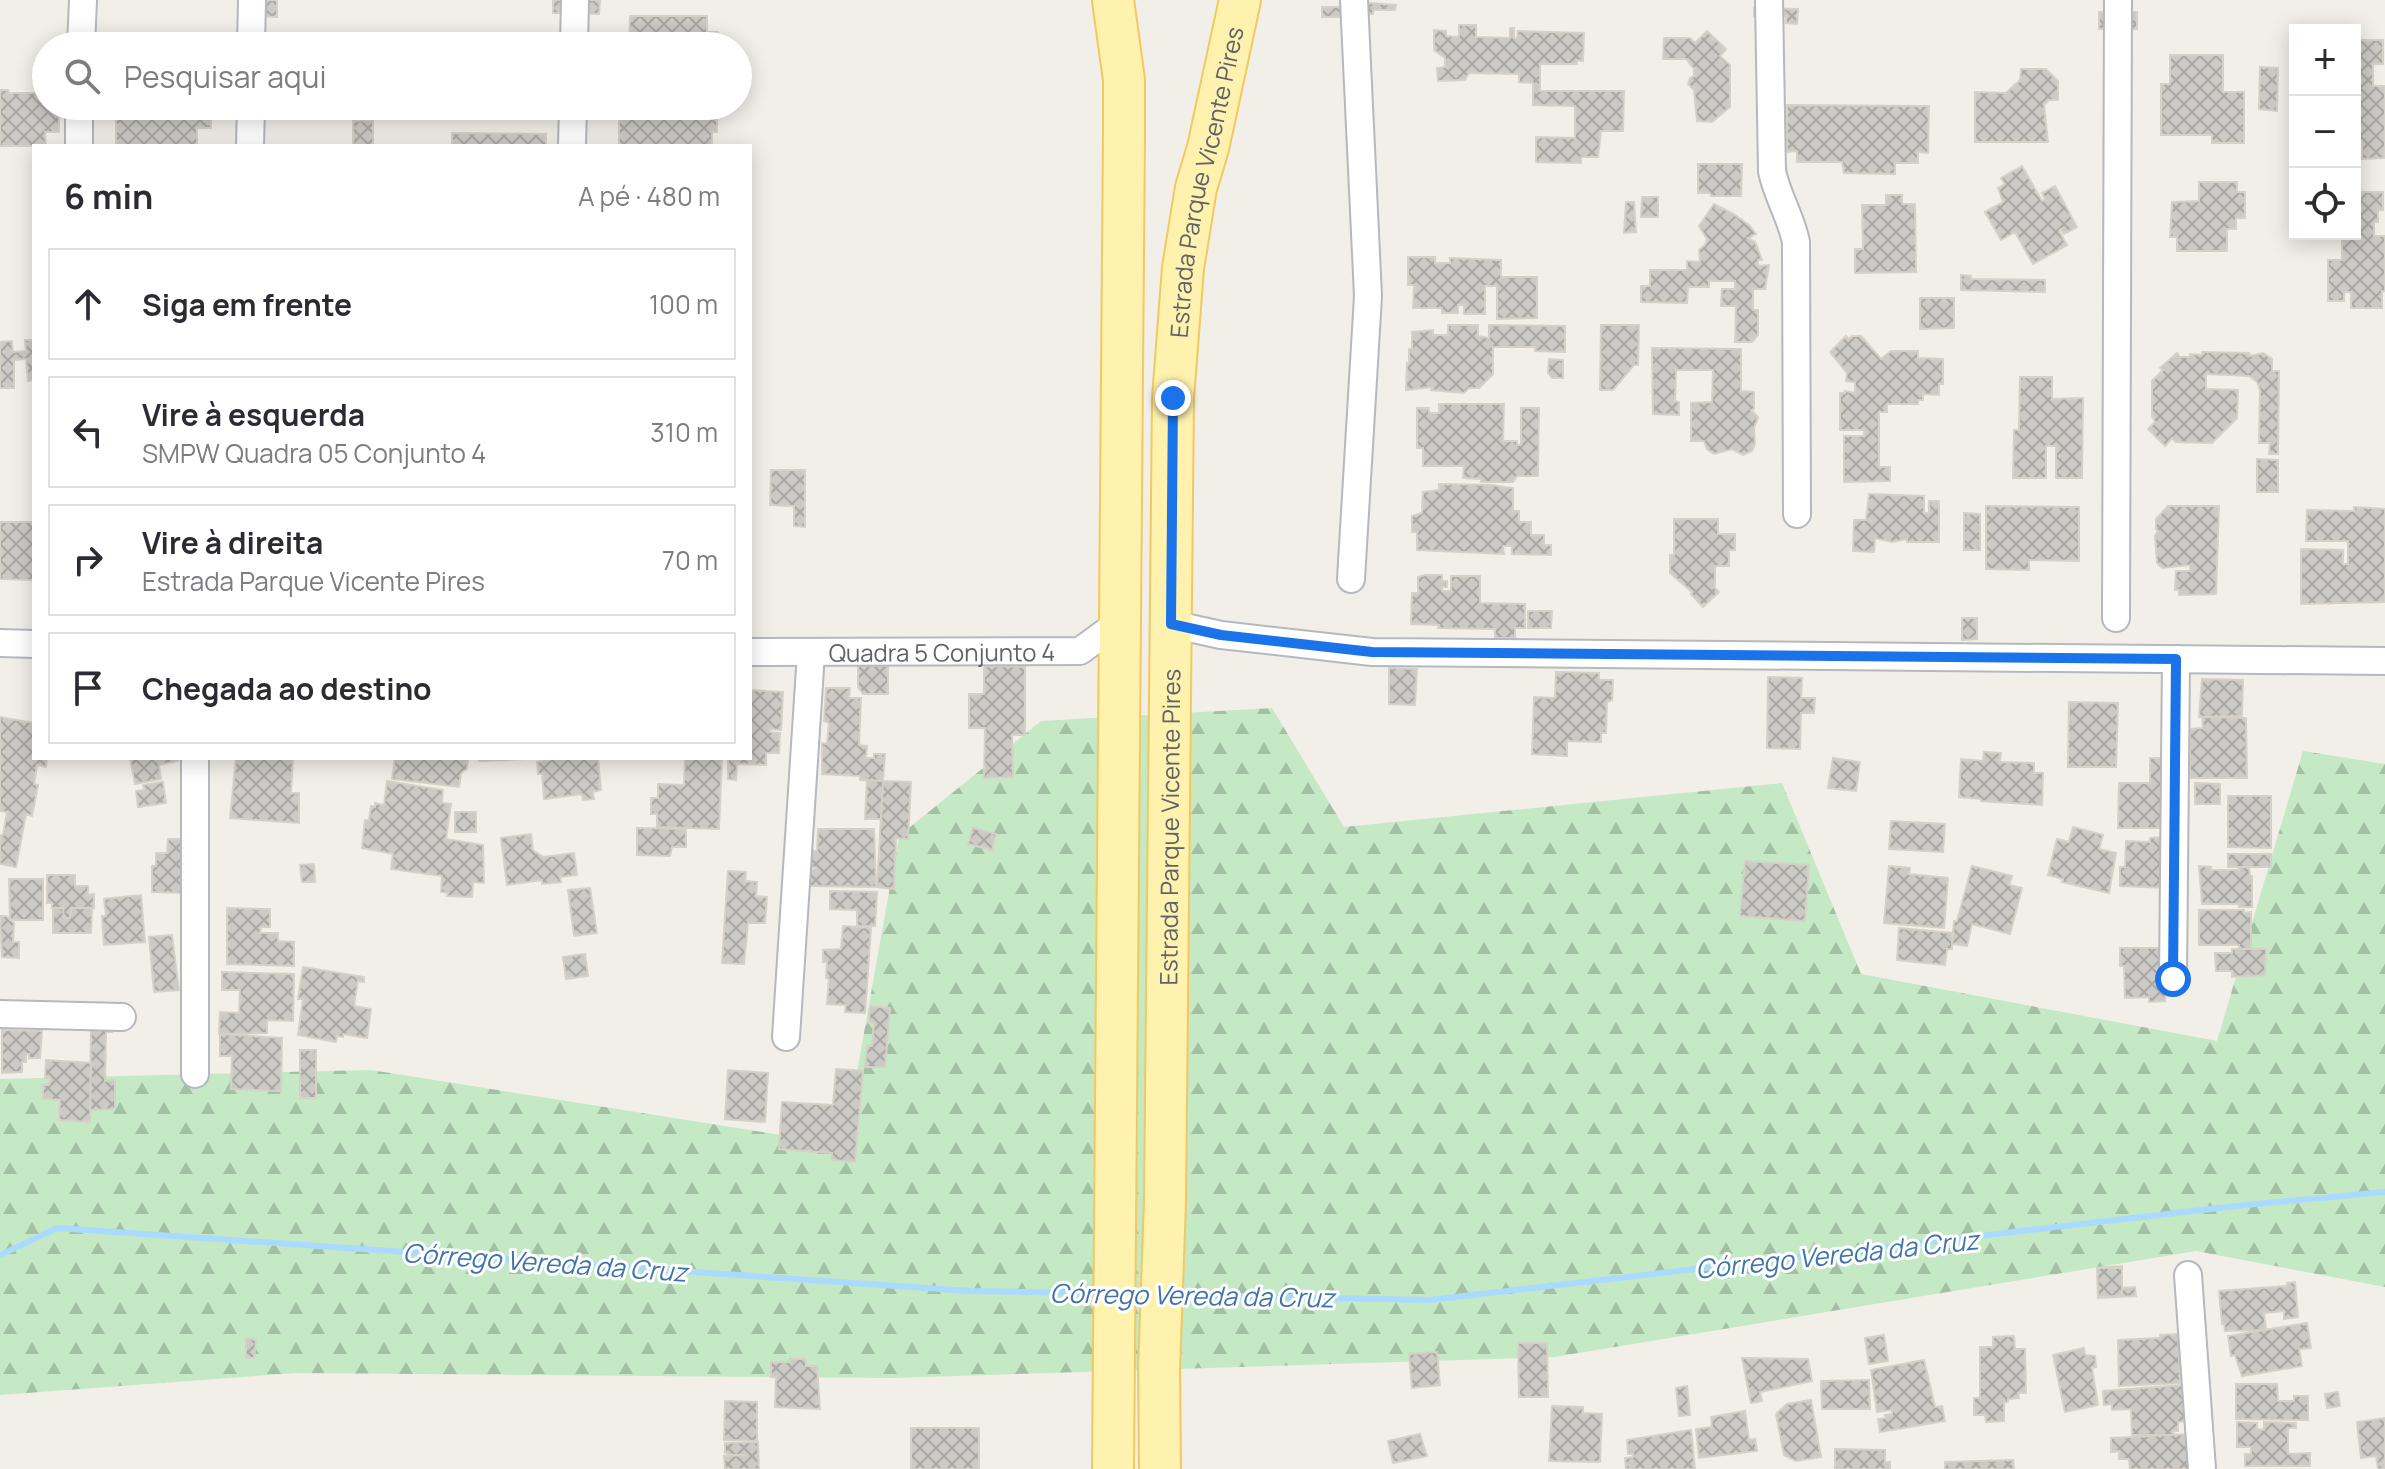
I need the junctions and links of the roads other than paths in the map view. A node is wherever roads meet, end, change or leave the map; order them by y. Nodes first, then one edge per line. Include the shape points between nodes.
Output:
1 (83, 0) edge
2 (252, 0) edge
3 (575, 0) edge
4 (1113, 0) edge
5 (1240, 0) edge
6 (1354, 0) edge
7 (1769, 0) edge
8 (2118, 0) edge
9 (82, 32) edge
10 (251, 32) edge
11 (574, 32) edge
12 (79, 120) edge
13 (251, 120) edge
14 (573, 120) edge
15 (79, 144) edge
16 (250, 144) edge
17 (572, 144) edge
18 (1797, 514) dead end
19 (1351, 579) dead end
20 (1121, 615) junction
21 (2116, 618) dead end
22 (1171, 624) junction
23 (0, 643) edge
24 (32, 644) edge
25 (752, 652) edge
26 (811, 653) junction
27 (2176, 659) junction
28 (2385, 661) edge
29 (195, 760) edge
30 (2173, 979) dead end
31 (0, 1014) edge
32 (122, 1017) dead end
33 (786, 1037) dead end
34 (195, 1074) dead end
35 (2188, 1275) dead end
36 (1113, 1469) edge
37 (1160, 1469) edge
38 (2202, 1469) edge

1 - 9 street
2 - 10 street
3 - 11 street
4 - 20 main road, Estrada Parque Vicente Pires via 1124,80
5 - 22 main road, Estrada Parque Vicente Pires via 1183,268 1173,398
6 - 19 street via 1368,296
7 - 18 street via 1772,171 1796,242
8 - 21 street
12 - 15 street
13 - 16 street
14 - 17 street
20 - 26 street, Quadra 5 Conjunto 4 via 1080,651
20 - 36 main road, Estrada Parque Vicente Pires
22 - 27 street via 1372,652
22 - 37 main road, Estrada Parque Vicente Pires
23 - 24 street
25 - 26 street, Quadra 5 Conjunto 4
26 - 33 street
27 - 28 street
27 - 30 street
29 - 34 street
31 - 32 street
35 - 38 street

